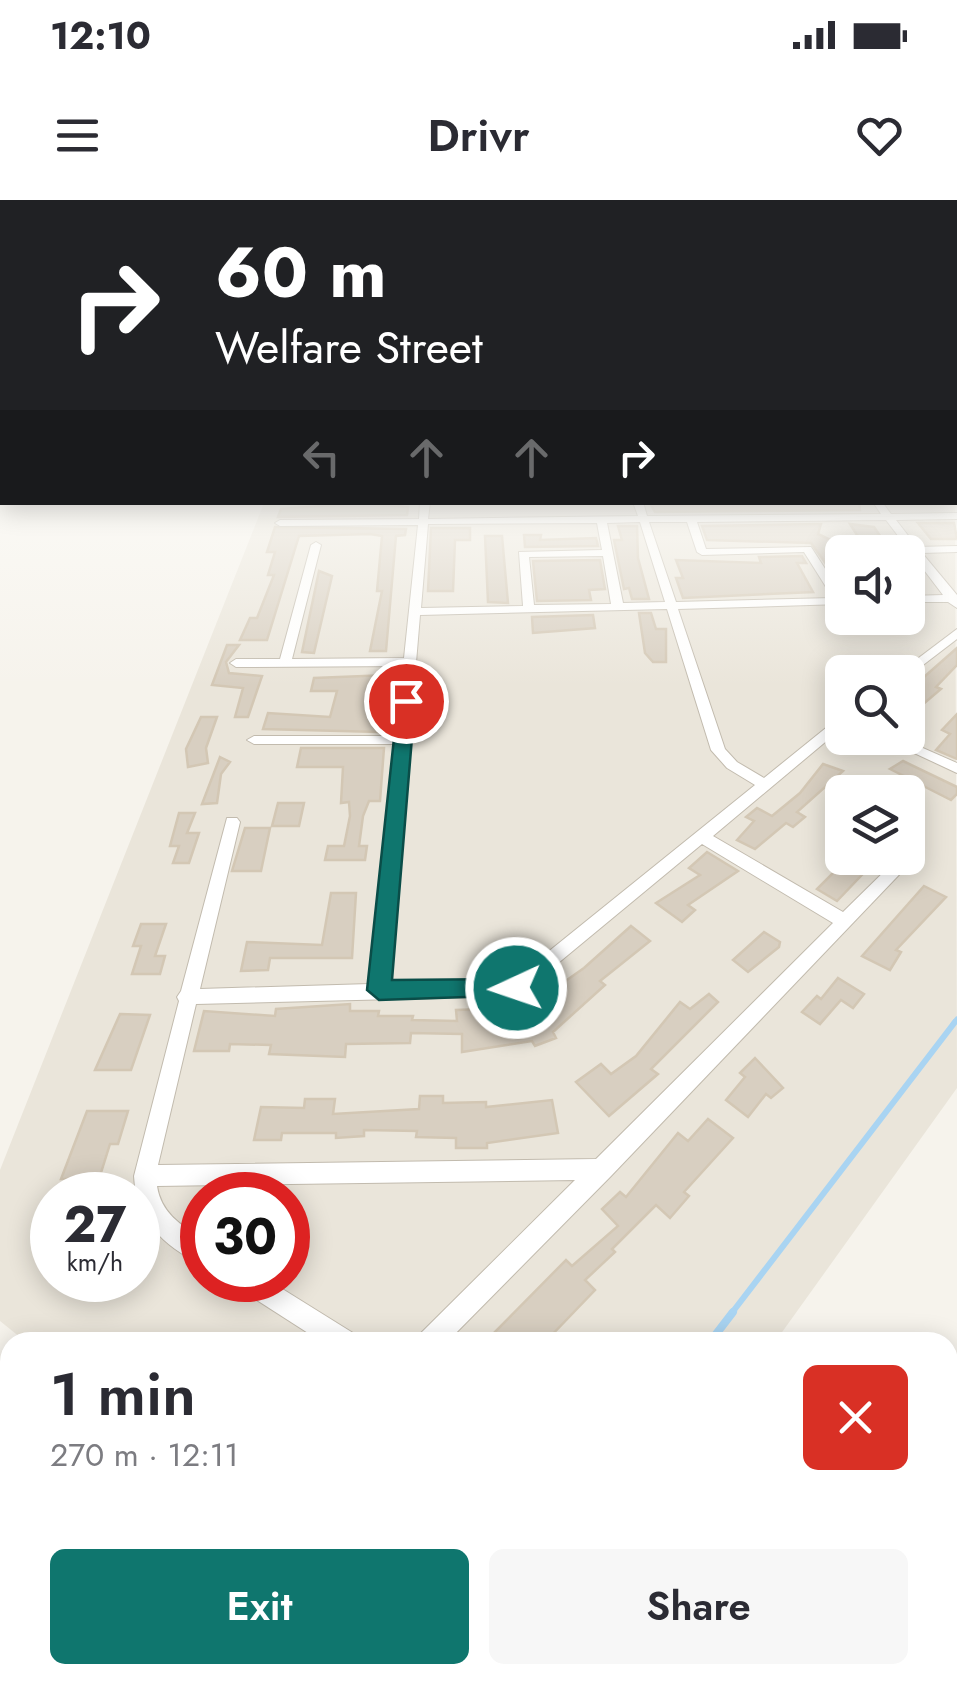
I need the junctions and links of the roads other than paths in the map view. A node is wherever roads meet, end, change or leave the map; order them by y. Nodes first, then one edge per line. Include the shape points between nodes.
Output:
1 (315, 548) edge
2 (421, 548) edge
3 (606, 548) edge
4 (654, 548) edge
5 (701, 548) edge
6 (925, 550) edge
7 (957, 550) edge
8 (607, 553) junction
9 (925, 561) edge
10 (825, 576) edge
11 (925, 600) edge
12 (956, 601) edge
13 (825, 602) edge
14 (674, 606) junction
15 (618, 608) junction
16 (530, 610) junction
17 (415, 612) junction
18 (957, 633) edge
19 (925, 657) edge
20 (236, 662) dead end
21 (285, 662) junction
22 (410, 662) junction
23 (825, 735) edge
24 (254, 740) dead end
25 (402, 740) junction
26 (925, 754) edge
27 (957, 768) edge
28 (763, 784) junction
29 (232, 822) dead end
30 (702, 837) junction
31 (890, 875) edge
32 (844, 921) junction
33 (379, 990) junction
34 (186, 997) junction
35 (602, 1169) junction
36 (146, 1172) edge
37 (160, 1176) edge
38 (160, 1222) edge
39 (180, 1238) edge
40 (281, 1302) edge
41 (328, 1332) edge
42 (440, 1332) edge

1 - 21 street
2 - 17 street
3 - 8 street
4 - 14 street
5 - 10 street via 807,549
6 - 7 street
8 - 15 street
8 - 16 street via 522,554
9 - 12 street
11 - 12 street
13 - 14 street
14 - 15 street
14 - 28 street via 718,750
15 - 16 street
16 - 17 street
17 - 22 street
18 - 19 street
20 - 21 street
21 - 22 street
22 - 25 street
23 - 28 street
24 - 25 street
25 - 33 street
26 - 27 street
28 - 30 street
29 - 34 street
30 - 32 street
30 - 33 street via 516,988
31 - 32 street
32 - 35 street
33 - 34 street
34 - 36 street
35 - 37 street
35 - 42 street
38 - 39 street
40 - 41 street

